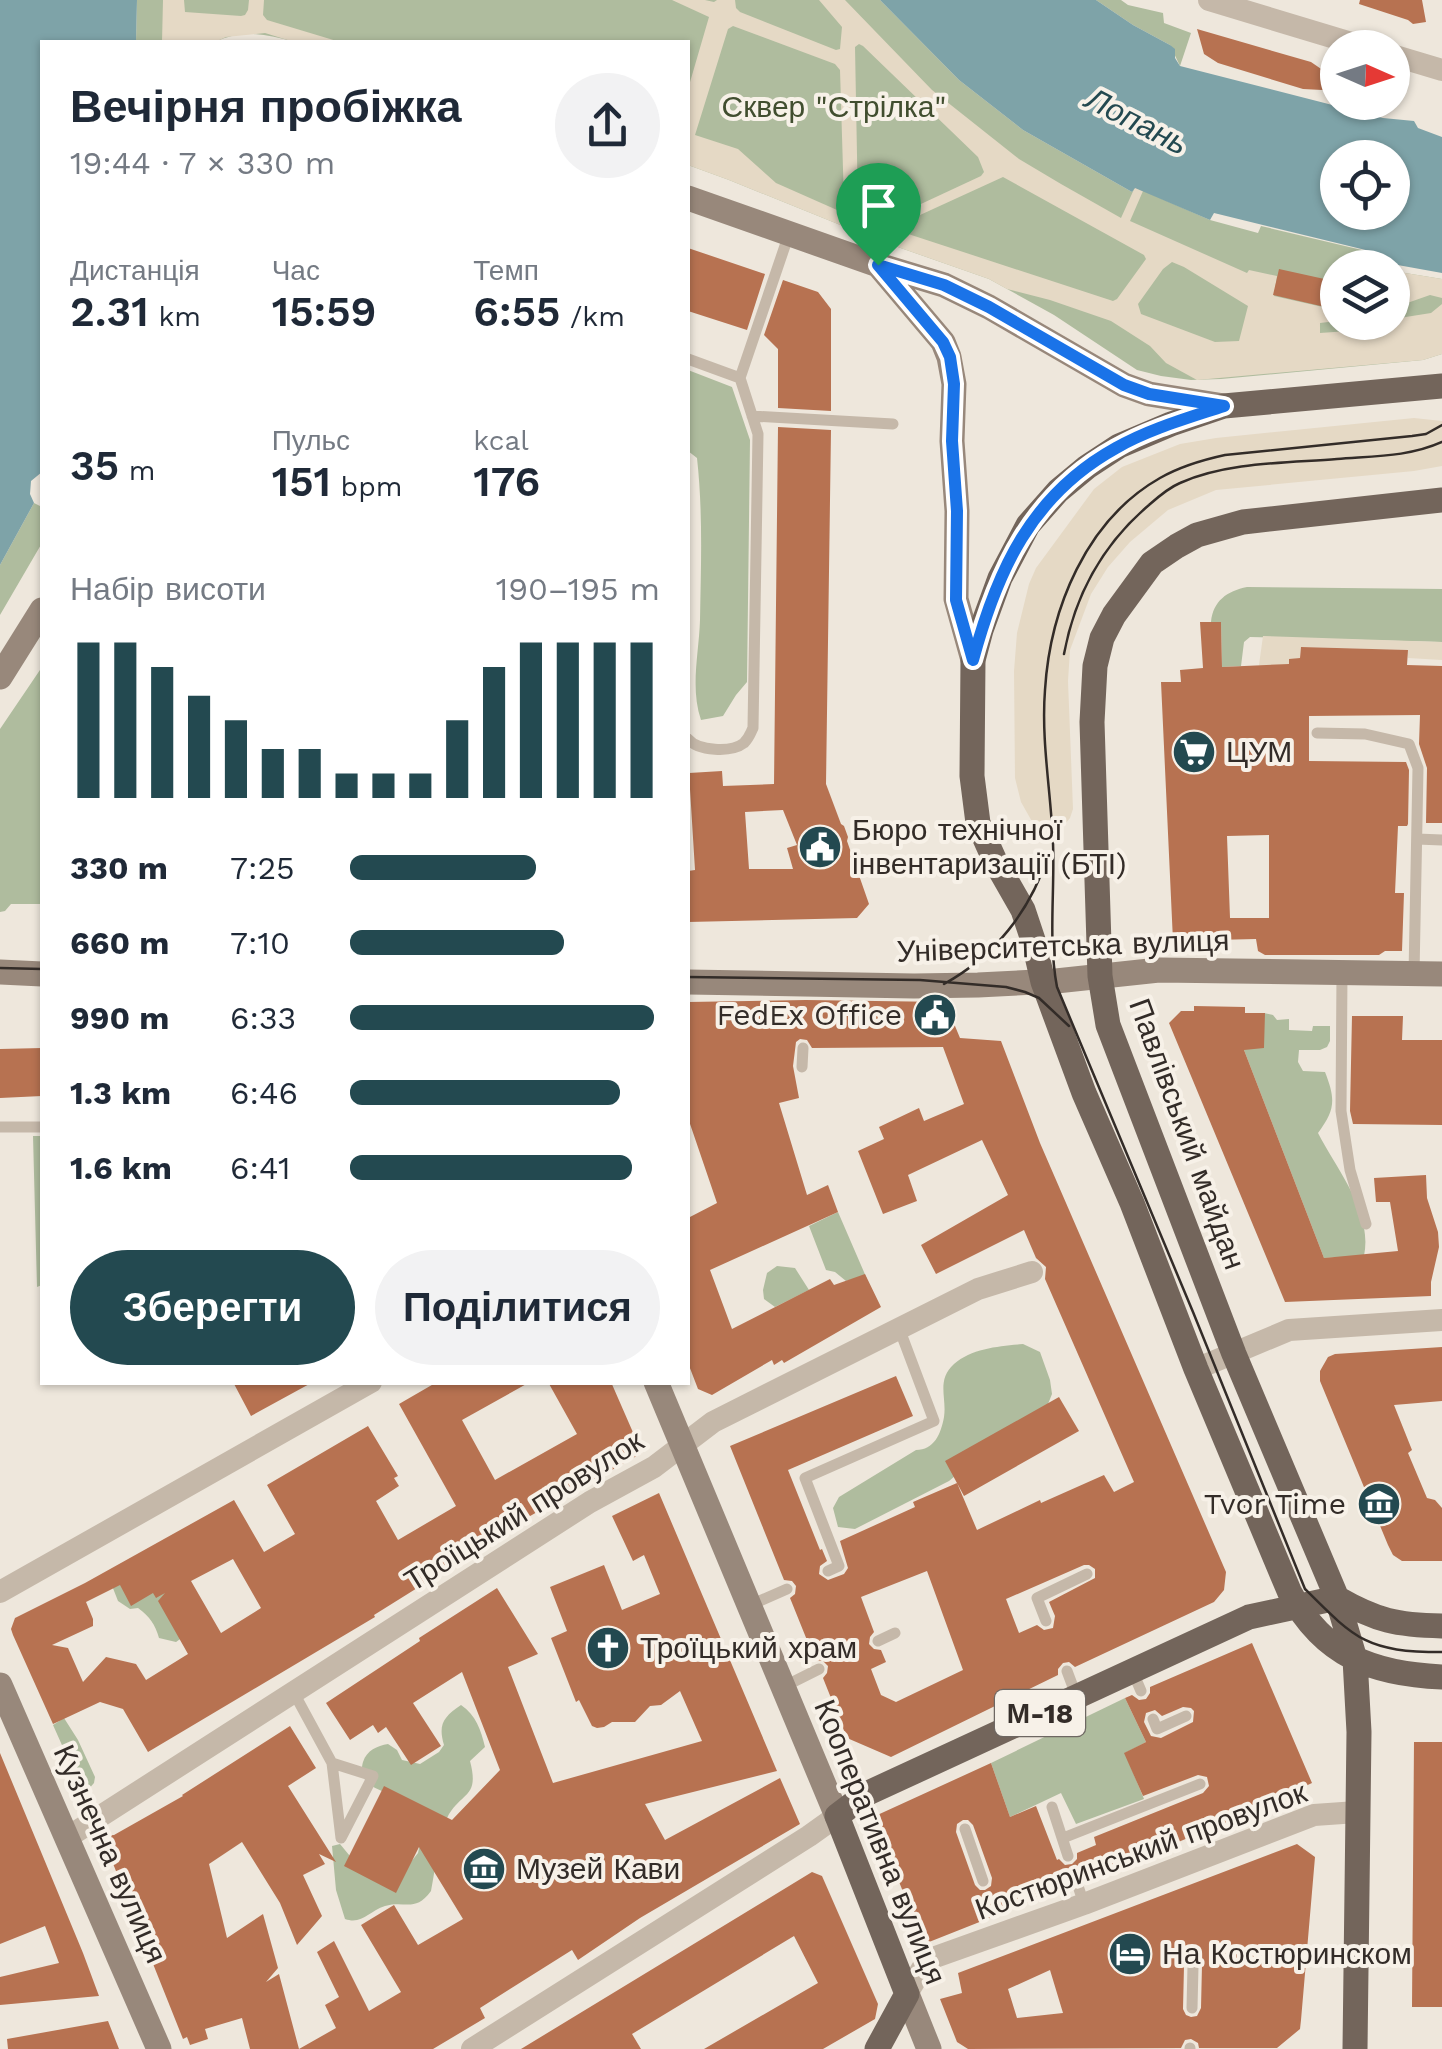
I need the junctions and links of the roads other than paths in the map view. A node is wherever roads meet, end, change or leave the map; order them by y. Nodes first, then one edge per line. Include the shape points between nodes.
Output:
1 (1208, 0) edge
2 (1320, 34) edge
3 (1410, 60) edge
4 (1442, 70) edge
5 (690, 199) edge
6 (789, 234) junction
7 (878, 265) junction
8 (690, 360) edge
9 (740, 378) junction
10 (1442, 386) edge
11 (1224, 406) junction
12 (752, 416) junction
13 (893, 424) dead end
14 (1442, 500) edge
15 (40, 613) edge
16 (973, 660) junction
17 (0, 677) edge
18 (1318, 734) dead end
19 (690, 741) edge
20 (1418, 839) junction
21 (1442, 840) edge
22 (0, 972) edge
23 (1342, 973) junction
24 (40, 974) edge
25 (1414, 974) junction
26 (1442, 974) edge
27 (1100, 976) junction
28 (690, 982) edge
29 (1043, 982) junction
30 (803, 1048) dead end
31 (802, 1067) dead end
32 (0, 1127) edge
33 (40, 1127) edge
34 (1366, 1224) dead end
35 (1032, 1272) dead end
36 (1442, 1320) edge
37 (899, 1328) junction
38 (1234, 1354) junction
39 (1196, 1369) junction
40 (366, 1385) edge
41 (657, 1385) edge
42 (682, 1445) junction
43 (828, 1571) dead end
44 (1087, 1574) dead end
45 (787, 1589) dead end
46 (0, 1592) edge
47 (1337, 1598) junction
48 (748, 1606) junction
49 (1298, 1607) junction
50 (1046, 1621) dead end
51 (1442, 1626) edge
52 (895, 1632) dead end
53 (878, 1641) dead end
54 (1355, 1659) junction
55 (819, 1670) dead end
56 (1067, 1671) dead end
57 (1442, 1677) edge
58 (0, 1685) edge
59 (781, 1688) junction
60 (294, 1693) junction
61 (1077, 1696) junction
62 (1186, 1716) dead end
63 (1153, 1719) dead end
64 (332, 1764) junction
65 (1200, 1784) dead end
66 (1052, 1807) dead end
67 (1357, 1812) junction
68 (836, 1816) junction
69 (965, 1829) dead end
70 (68, 1837) junction
71 (1063, 1838) junction
72 (1068, 1856) dead end
73 (982, 1881) dead end
74 (1193, 1966) dead end
75 (907, 1994) junction
76 (1192, 2008) dead end
77 (159, 2049) edge
78 (472, 2049) edge
79 (877, 2049) edge
80 (929, 2049) edge
81 (1355, 2049) edge

1 - 2 street
3 - 4 street
5 - 6 street
6 - 7 street
6 - 9 lane
7 - 11 street via 944,285 1139,392
7 - 16 street via 950,357 956,600
8 - 9 lane
9 - 12 lane
10 - 11 main road
11 - 16 main road via 1119,446 1058,490 1014,549
12 - 13 lane
12 - 19 lane via 758,434 753,728 738,747 695,747
14 - 27 main road, Павлівський майдан via 1244,522 1196,535 1152,563 1114,615 1095,666 1092,722
15 - 17 street
16 - 29 main road via 978,823 1023,910
18 - 20 lane via 1365,734 1409,744 1418,768
20 - 21 lane
20 - 25 lane
22 - 24 street
23 - 25 street, Університетська вулиця
23 - 27 street, Університетська вулиця via 1159,970
23 - 34 lane via 1341,1110
25 - 26 street, Університетська вулиця
27 - 29 street, Університетська вулиця
27 - 38 main road, Павлівський майдан via 1108,1025
28 - 29 street, Університетська вулиця via 805,989
29 - 39 main road
30 - 31 lane
32 - 33 lane
35 - 37 street, Троїцький провулок via 978,1288
36 - 38 street via 1289,1330
37 - 42 street, Троїцький провулок via 713,1422
37 - 43 lane via 934,1421 805,1478 838,1566
38 - 39 street
38 - 47 main road, Павлівський майдан
39 - 49 main road
40 - 46 street
41 - 42 street, Кооперативна вулиця
42 - 48 street, Кооперативна вулиця
42 - 60 street, Троїцький провулок
44 - 50 lane via 1037,1598
45 - 48 lane
47 - 49 main road
47 - 51 main road via 1383,1620
47 - 54 main road, Павлівський майдан
48 - 59 street, Кооперативна вулиця
49 - 54 main road via 1322,1639
49 - 61 main road, М-18 via 1248,1617 1137,1680
52 - 53 lane
54 - 57 main road
54 - 67 main road, Павлівський майдан
55 - 59 lane
56 - 61 lane
58 - 70 street, Кузнечна вулиця
59 - 68 street, Кооперативна вулиця
60 - 64 lane
60 - 70 street, Троїцький провулок
61 - 68 main road, М-18 via 866,1794
62 - 63 lane via 1157,1729
64 - 64 lane via 334,1782 341,1838 373,1776
65 - 71 lane
66 - 71 lane
67 - 75 street, Костюринський провулок via 1314,1815 998,1926 927,1960
67 - 81 main road, Павлівський майдан
68 - 75 main road, Кооперативна вулиця
68 - 78 street
69 - 73 lane
70 - 77 street, Кузнечна вулиця
71 - 72 lane
74 - 76 lane
75 - 79 main road
75 - 80 street, Кооперативна вулиця

